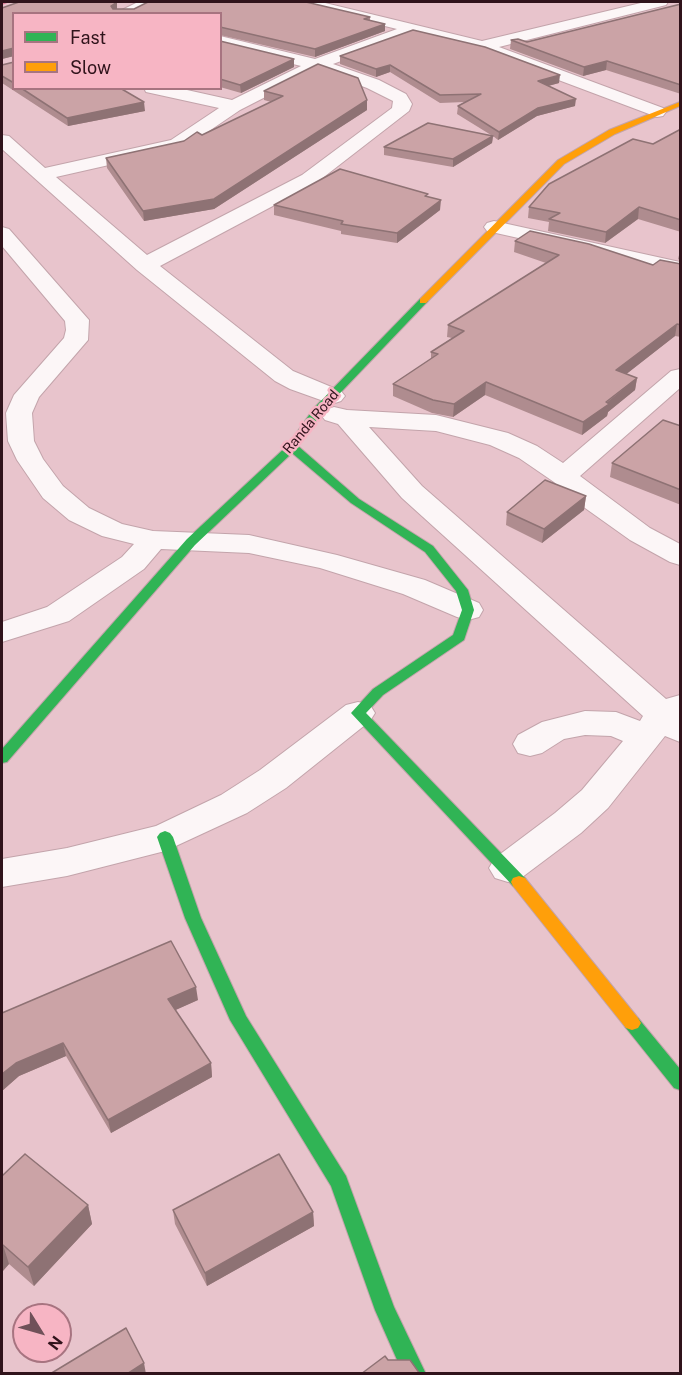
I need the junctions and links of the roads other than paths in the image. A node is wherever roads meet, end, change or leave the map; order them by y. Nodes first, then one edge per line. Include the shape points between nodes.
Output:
1 (150, 2) edge
2 (304, 2) edge
3 (661, 2) edge
4 (126, 12) edge
5 (416, 28) junction
6 (222, 42) edge
7 (482, 46) junction
8 (317, 64) junction
9 (161, 90) edge
10 (681, 104) edge
11 (234, 106) junction
12 (657, 112) junction
13 (2, 140) edge
14 (42, 174) junction
15 (494, 227) junction
16 (2, 233) edge
17 (30, 265) junction
18 (146, 265) junction
19 (681, 268) edge
20 (2, 269) edge
21 (681, 376) edge
22 (14, 398) edge
23 (332, 408) junction
24 (292, 447) junction
25 (564, 476) junction
26 (153, 540) junction
27 (190, 542) junction
28 (681, 556) edge
29 (468, 610) junction
30 (2, 632) edge
31 (358, 713) junction
32 (667, 722) edge
33 (530, 744) dead end
34 (2, 758) edge
35 (165, 837) junction
36 (508, 868) junction
37 (2, 873) edge
38 (681, 1082) edge
39 (416, 1374) edge

1 - 4 street
2 - 5 street
3 - 7 street
5 - 7 street
5 - 8 street
6 - 8 street
7 - 12 street
8 - 11 street
8 - 18 street via 357,76 400,98 400,111 309,178
9 - 11 street
10 - 12 street, Randa Road
11 - 14 street via 177,144
12 - 15 street, Randa Road via 612,132 561,162
13 - 14 street
14 - 18 street
15 - 19 street
15 - 23 street, Randa Road
16 - 17 street
17 - 20 street
17 - 22 street via 76,320 78,330 76,340
18 - 23 street via 284,376
21 - 25 street
22 - 26 street via 21,441 53,492 79,514 112,530
23 - 24 street, Randa Road
23 - 25 street via 475,432 528,452
23 - 32 street via 412,492
24 - 27 street, Randa Road
24 - 29 street via 355,501 429,549 462,590
25 - 28 street via 623,522
26 - 27 street
26 - 30 street via 133,563 58,614
27 - 29 street via 249,544 327,561 414,587
27 - 34 street, Randa Road
29 - 31 street via 459,637 378,692
31 - 35 street via 273,779 234,804
31 - 36 street
32 - 33 street via 585,723 554,730
32 - 36 street via 595,799
35 - 37 street via 76,860
35 - 39 street via 193,918 239,1020 339,1182 385,1310
36 - 38 street

